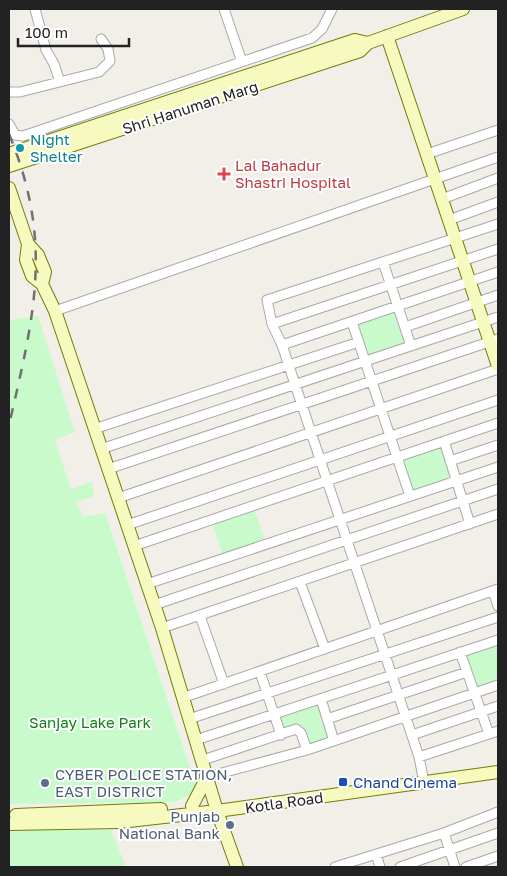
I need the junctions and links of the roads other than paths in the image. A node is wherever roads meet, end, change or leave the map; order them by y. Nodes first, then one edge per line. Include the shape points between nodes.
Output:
1 (35, 9) edge
2 (224, 9) edge
3 (332, 9) edge
4 (463, 9) edge
5 (387, 36) junction
6 (101, 39) dead end
7 (368, 44) junction
8 (242, 62) junction
9 (60, 82) junction
10 (9, 92) edge
11 (9, 124) edge
12 (498, 130) edge
13 (9, 154) edge
14 (427, 154) junction
15 (498, 159) edge
16 (9, 166) edge
17 (435, 178) junction
18 (498, 178) edge
19 (9, 188) edge
20 (442, 199) junction
21 (498, 202) edge
22 (449, 220) junction
23 (498, 224) edge
24 (456, 239) junction
25 (498, 250) edge
26 (463, 261) junction
27 (383, 262) junction
28 (498, 272) edge
29 (470, 282) junction
30 (391, 285) junction
31 (498, 295) edge
32 (477, 302) junction
33 (398, 306) junction
34 (55, 311) junction
35 (498, 317) edge
36 (352, 322) junction
37 (484, 322) junction
38 (272, 324) junction
39 (405, 326) junction
40 (494, 340) edge
41 (359, 342) junction
42 (282, 345) junction
43 (412, 346) junction
44 (365, 362) junction
45 (289, 366) junction
46 (498, 368) edge
47 (372, 381) junction
48 (295, 385) junction
49 (498, 400) edge
50 (302, 404) junction
51 (382, 409) junction
52 (498, 423) edge
53 (94, 429) junction
54 (311, 432) junction
55 (391, 436) junction
56 (444, 441) junction
57 (498, 446) edge
58 (101, 449) junction
59 (397, 457) junction
60 (320, 460) junction
61 (450, 462) junction
62 (498, 467) edge
63 (108, 469) junction
64 (327, 481) junction
65 (456, 481) junction
66 (498, 489) edge
67 (410, 496) junction
68 (118, 498) junction
69 (462, 501) junction
70 (498, 514) edge
71 (340, 520) junction
72 (470, 524) junction
73 (127, 525) junction
74 (347, 540) junction
75 (134, 546) junction
76 (354, 563) junction
77 (300, 582) junction
78 (147, 584) junction
79 (496, 590) edge
80 (154, 605) junction
81 (498, 606) edge
82 (200, 616) junction
83 (498, 617) edge
84 (162, 628) junction
85 (377, 631) junction
86 (498, 640) edge
87 (325, 649) junction
88 (460, 652) junction
89 (385, 654) junction
90 (260, 672) junction
91 (467, 672) junction
92 (392, 675) junction
93 (224, 684) junction
94 (498, 685) edge
95 (474, 693) junction
96 (267, 694) junction
97 (398, 696) junction
98 (182, 698) junction
99 (321, 699) junction
100 (498, 706) edge
101 (481, 712) junction
102 (274, 714) junction
103 (406, 717) junction
104 (189, 719) junction
105 (327, 719) junction
106 (494, 732) edge
107 (282, 734) junction
108 (412, 735) junction
109 (196, 740) junction
110 (334, 741) junction
111 (307, 750) junction
112 (419, 757) junction
113 (203, 760) junction
114 (498, 763) edge
115 (498, 772) edge
116 (207, 777) junction
117 (423, 778) junction
118 (192, 806) junction
119 (216, 807) junction
120 (498, 812) edge
121 (9, 816) edge
122 (9, 824) edge
123 (444, 833) junction
124 (498, 833) edge
125 (449, 850) junction
126 (376, 854) junction
127 (498, 856) edge
128 (237, 867) edge
129 (335, 867) edge
130 (380, 867) edge
131 (400, 867) edge
132 (455, 867) edge
133 (466, 867) edge

1 - 9 street via 46,50
2 - 8 street
3 - 8 street via 322,29 312,38
4 - 5 street, Shri Hanuman Marg
5 - 7 street, Shri Hanuman Marg
5 - 14 street
6 - 9 street via 110,56 108,65 99,72
7 - 13 street, Shri Hanuman Marg via 355,40
7 - 16 street, Shri Hanuman Marg via 360,51
8 - 11 street via 23,136 15,134
9 - 10 street
12 - 14 street
14 - 17 street
15 - 17 street
17 - 20 street
17 - 34 street
18 - 20 street
19 - 34 street via 28,244 26,260 32,276 42,284
20 - 22 street
21 - 22 street
22 - 24 street
23 - 24 street
24 - 26 street
24 - 27 street
25 - 26 street
26 - 29 street
26 - 30 street
27 - 30 street
27 - 38 street via 271,297 267,300
28 - 29 street
29 - 32 street
29 - 33 street
30 - 33 street
30 - 38 street
31 - 32 street
32 - 37 street
32 - 39 street
33 - 36 street
33 - 39 street
34 - 53 street
35 - 37 street
36 - 41 street
36 - 42 street
37 - 40 street
37 - 43 street
38 - 42 street
39 - 43 street
40 - 46 street
40 - 47 street
41 - 44 street
41 - 45 street
42 - 45 street
43 - 44 street
44 - 47 street
44 - 48 street
45 - 48 street
45 - 53 street
46 - 51 street
47 - 50 street
47 - 51 street
48 - 50 street
48 - 58 street
49 - 55 street
50 - 54 street
50 - 63 street
51 - 54 street
51 - 55 street
52 - 56 street
53 - 58 street
54 - 60 street
54 - 68 street
55 - 59 street
55 - 60 street
56 - 59 street
56 - 61 street
57 - 61 street
58 - 63 street
59 - 64 street
59 - 67 street
60 - 64 street
60 - 73 street
61 - 65 street
62 - 65 street
63 - 68 street
64 - 71 street
64 - 75 street
65 - 67 street
65 - 69 street
66 - 69 street
67 - 71 street
68 - 73 street
69 - 72 street
69 - 74 street
70 - 72 street
71 - 74 street
71 - 78 street
72 - 76 street
73 - 75 street
74 - 76 street
74 - 80 street
75 - 78 street
76 - 77 street
76 - 85 street
77 - 82 street
77 - 87 street
78 - 80 street
79 - 81 street
79 - 85 street
80 - 84 street
82 - 84 street
82 - 93 street
83 - 89 street
84 - 98 street
85 - 87 street
85 - 89 street
86 - 88 street
87 - 90 street
88 - 91 street
88 - 92 street
89 - 92 street
89 - 96 street
90 - 93 street
90 - 96 street
91 - 95 street
91 - 97 street
92 - 97 street
92 - 99 street
93 - 98 street
94 - 95 street
95 - 101 street
95 - 103 street
96 - 102 street
96 - 104 street
97 - 103 street
97 - 105 street
98 - 104 street
99 - 102 street
99 - 105 street
100 - 101 street
101 - 106 street
101 - 108 street
102 - 107 street
102 - 109 street
103 - 108 street
103 - 110 street
104 - 109 street
105 - 110 street
106 - 112 street
107 - 111 street via 299,730
107 - 113 street
108 - 112 street
109 - 113 street
110 - 111 street
111 - 116 street
112 - 117 street
113 - 116 street
114 - 117 street, Kotla Road
115 - 117 street, Kotla Road
116 - 118 street
116 - 119 street
117 - 119 street, Kotla Road
118 - 119 street, Kotla Road
118 - 121 street, Kotla Road
119 - 122 street, Kotla Road via 120,822
119 - 128 street
120 - 123 street
123 - 125 street
123 - 126 street
124 - 125 street
125 - 131 street
125 - 132 street
126 - 129 street
126 - 130 street
127 - 133 street

